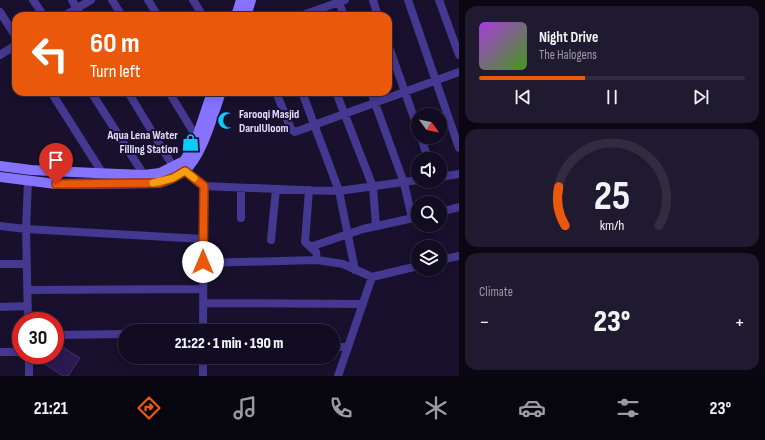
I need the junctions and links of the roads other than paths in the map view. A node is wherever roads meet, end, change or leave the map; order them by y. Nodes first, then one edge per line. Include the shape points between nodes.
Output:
1 (33, 0) edge
2 (72, 0) edge
3 (91, 0) edge
4 (112, 0) edge
5 (148, 0) edge
6 (193, 0) edge
7 (241, 0) edge
8 (251, 0) edge
9 (317, 0) edge
10 (373, 0) edge
11 (408, 0) edge
12 (439, 0) edge
13 (336, 2) edge
14 (77, 8) junction
15 (321, 8) junction
16 (0, 12) edge
17 (41, 12) edge
18 (70, 12) edge
19 (79, 12) edge
20 (120, 12) edge
21 (156, 12) edge
22 (200, 12) edge
23 (237, 12) edge
24 (247, 12) edge
25 (311, 12) edge
26 (342, 12) edge
27 (377, 12) edge
28 (12, 31) edge
29 (12, 48) edge
30 (0, 55) edge
31 (392, 55) edge
32 (459, 55) edge
33 (459, 72) edge
34 (436, 80) junction
35 (405, 92) junction
36 (54, 96) edge
37 (95, 96) edge
38 (133, 96) edge
39 (171, 96) edge
40 (208, 96) edge
41 (220, 96) edge
42 (278, 96) edge
43 (303, 96) edge
44 (338, 96) edge
45 (372, 96) edge
46 (375, 103) junction
47 (411, 109) edge
48 (345, 114) junction
49 (314, 125) junction
50 (197, 138) junction
51 (459, 148) edge
52 (0, 166) edge
53 (174, 168) junction
54 (185, 171) junction
55 (103, 174) junction
56 (459, 174) edge
57 (144, 175) junction
58 (447, 176) edge
59 (0, 177) edge
60 (28, 181) junction
61 (411, 182) edge
62 (404, 183) junction
63 (204, 186) junction
64 (373, 187) junction
65 (241, 188) junction
66 (276, 189) junction
67 (309, 190) junction
68 (339, 191) junction
69 (411, 205) edge
70 (459, 207) edge
71 (447, 210) edge
72 (241, 218) dead end
73 (411, 218) edge
74 (0, 226) edge
75 (376, 226) junction
76 (26, 229) junction
77 (348, 234) junction
78 (203, 239) junction
79 (271, 240) dead end
80 (310, 247) junction
81 (459, 256) edge
82 (447, 259) edge
83 (318, 260) junction
84 (203, 262) junction
85 (0, 264) edge
86 (27, 264) junction
87 (411, 268) edge
88 (355, 270) junction
89 (372, 277) junction
90 (203, 289) junction
91 (28, 290) junction
92 (203, 303) junction
93 (363, 304) junction
94 (28, 306) junction
95 (0, 307) edge
96 (28, 312) edge
97 (203, 324) edge
98 (118, 334) edge
99 (64, 335) edge
100 (348, 347) junction
101 (340, 348) edge
102 (0, 352) edge
103 (12, 352) edge
104 (29, 364) edge
105 (203, 364) edge
106 (29, 376) edge
107 (203, 376) edge
108 (338, 376) edge

1 - 17 street
2 - 14 street
3 - 14 street
4 - 20 street
5 - 21 street
6 - 22 street
7 - 23 main road
8 - 24 main road
9 - 15 street
10 - 27 street
11 - 34 street
12 - 32 street
13 - 15 street
13 - 26 street
14 - 18 street
14 - 19 street
15 - 25 street
16 - 28 street
29 - 30 street
31 - 35 street
33 - 34 street
34 - 35 street
34 - 51 street
35 - 46 street
35 - 47 street
36 - 55 street
37 - 57 street
38 - 53 street
39 - 50 street
40 - 50 main road
41 - 54 main road via 202,145
42 - 49 street via 292,131
43 - 49 street
44 - 48 street
45 - 46 street
46 - 48 street
46 - 62 street
48 - 49 street
48 - 64 street
49 - 68 street
50 - 53 main road via 184,161
52 - 55 main road
53 - 57 main road
54 - 60 main road via 159,183 56,184
54 - 63 street
55 - 57 main road
56 - 58 street
59 - 60 main road
60 - 76 street
61 - 62 street
62 - 64 street
62 - 69 street
63 - 65 street
63 - 78 street
64 - 68 street
64 - 75 street
65 - 66 street
65 - 72 street
66 - 67 street
66 - 79 street
67 - 68 street
67 - 80 street via 305,242
68 - 77 street
70 - 71 street
73 - 75 street
74 - 76 street
75 - 77 street
76 - 78 street
76 - 86 street
77 - 80 street
77 - 88 street
78 - 84 street
80 - 83 street via 316,252
81 - 82 street
83 - 84 street
83 - 88 street via 343,264
84 - 90 street
85 - 86 street
86 - 91 street
87 - 89 street
88 - 89 street
89 - 93 street
90 - 91 street
90 - 92 street
91 - 94 street
92 - 93 street
92 - 97 street
93 - 100 street
94 - 95 street
94 - 96 street
98 - 99 street
100 - 101 street
100 - 108 street
102 - 103 street
104 - 106 street
105 - 107 street

